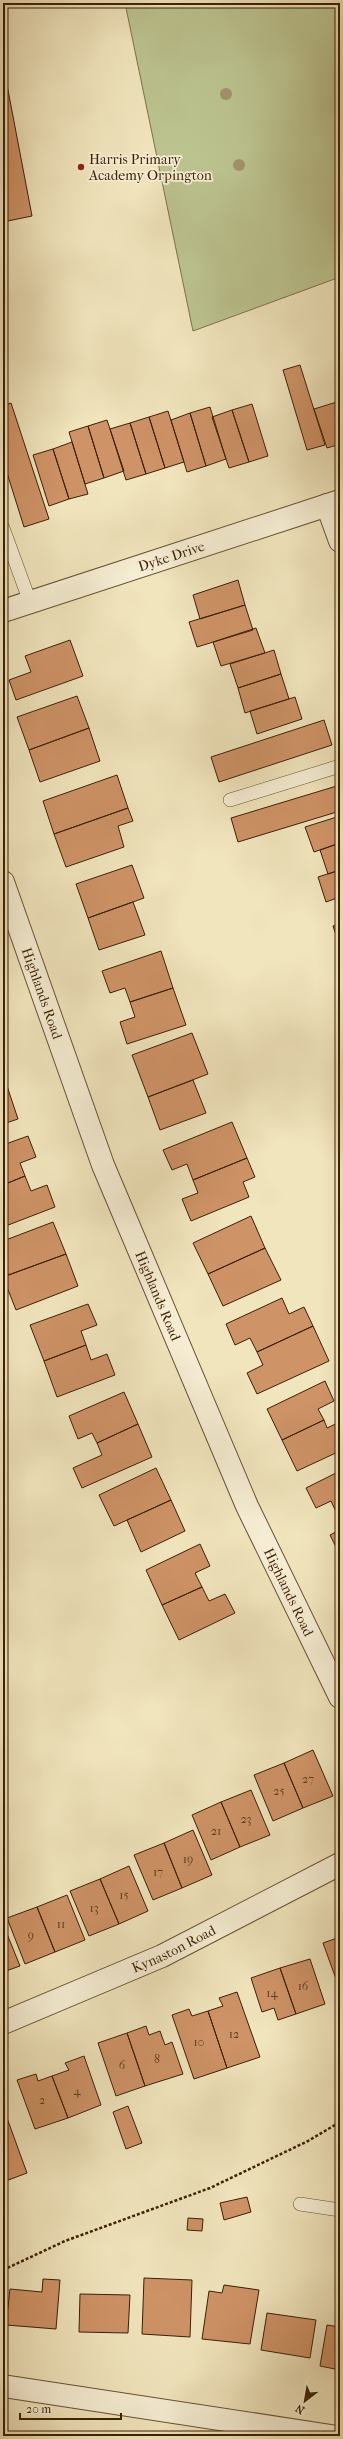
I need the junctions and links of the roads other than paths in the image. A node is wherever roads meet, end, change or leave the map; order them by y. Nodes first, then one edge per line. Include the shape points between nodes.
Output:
1 (333, 503) edge
2 (3, 528) edge
3 (340, 541) edge
4 (30, 602) junction
5 (3, 611) edge
6 (340, 766) edge
7 (230, 800) dead end
8 (5, 896) edge
9 (340, 1697) edge
10 (340, 1864) edge
11 (3, 2024) edge
12 (300, 2204) dead end
13 (340, 2210) edge
14 (3, 2386) edge
15 (331, 2436) edge

1 - 3 street
1 - 4 street, Dyke Drive
2 - 4 lane
4 - 5 street, Dyke Drive
6 - 7 lane
8 - 9 street, Highlands Road via 103,1165 247,1506
10 - 11 street, Kynaston Road via 162,1956
12 - 13 lane
14 - 15 street

